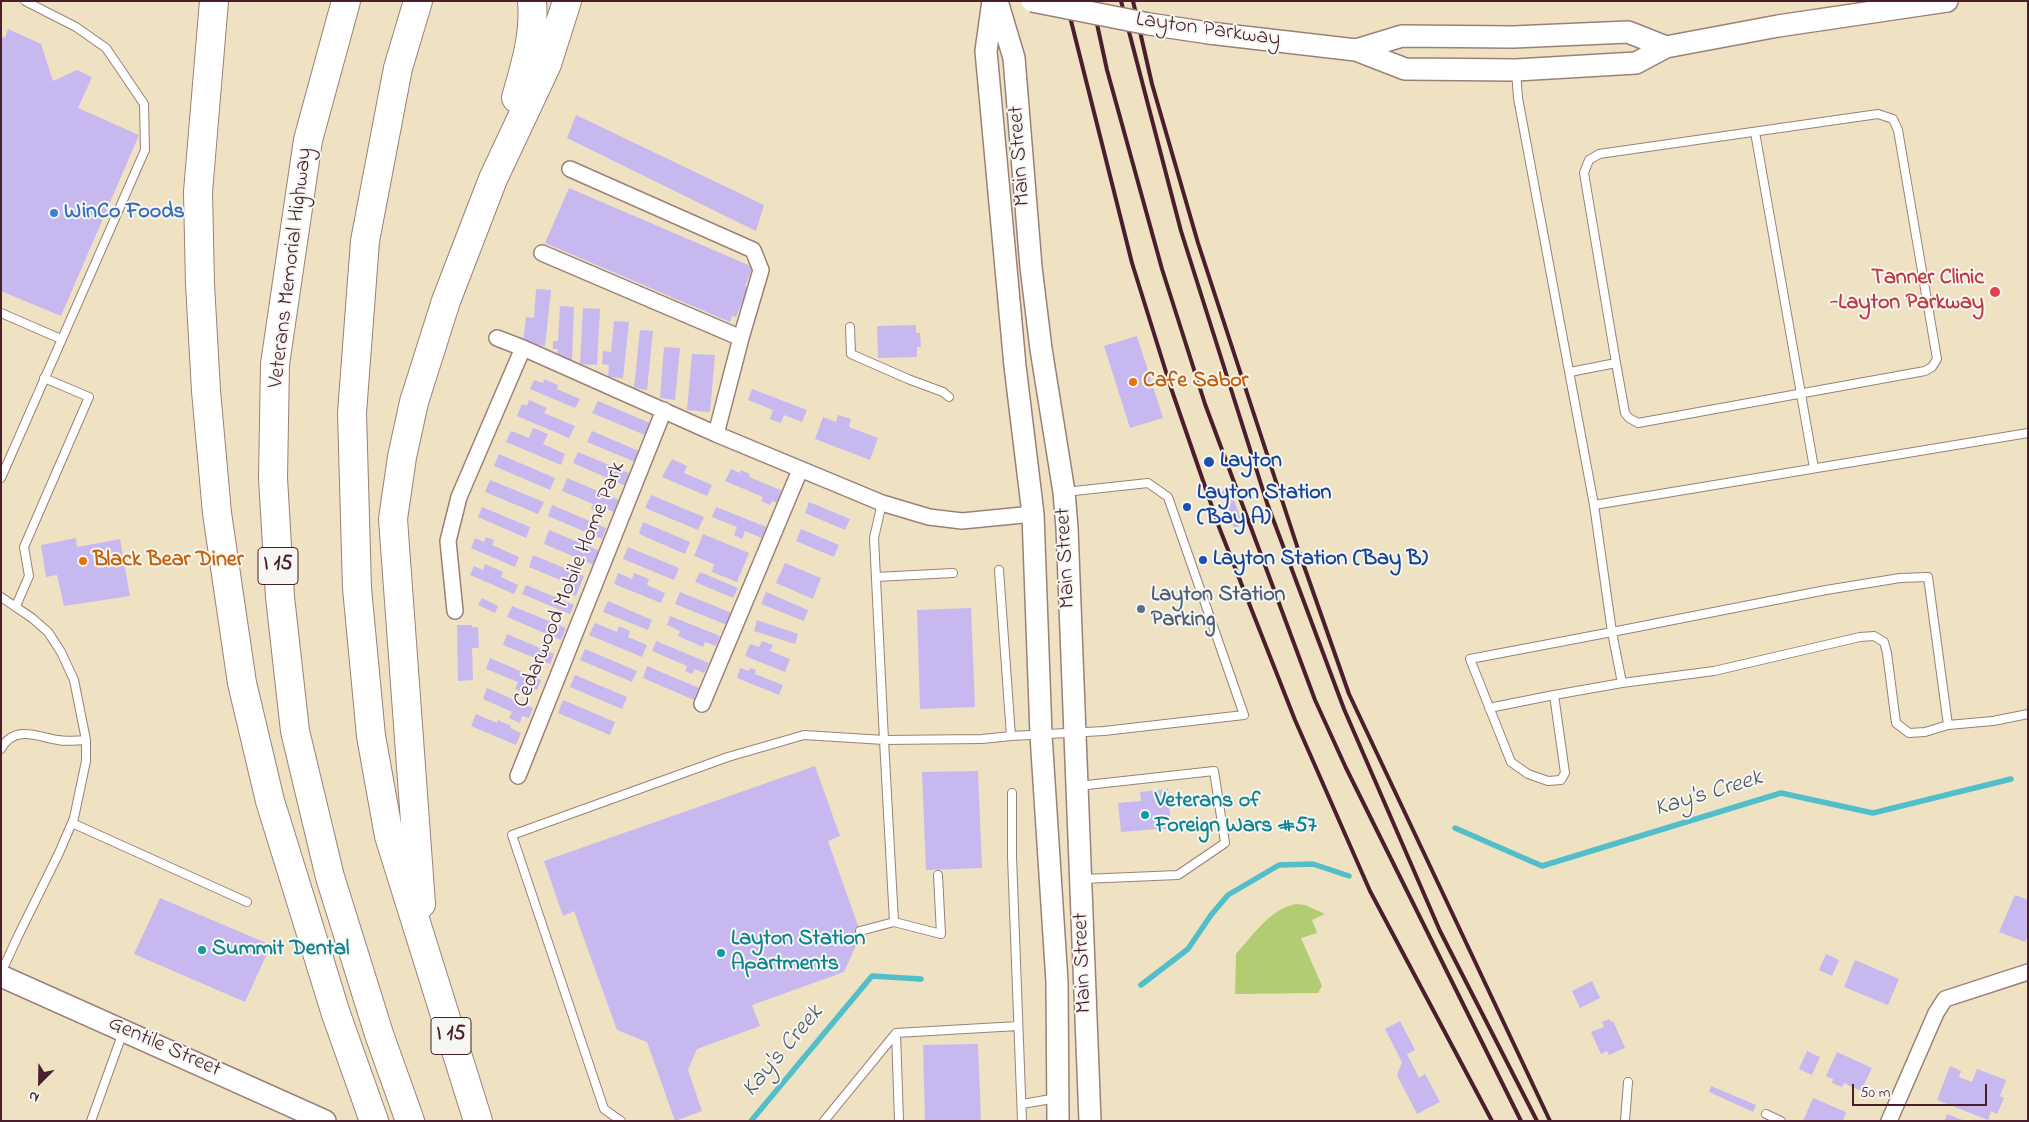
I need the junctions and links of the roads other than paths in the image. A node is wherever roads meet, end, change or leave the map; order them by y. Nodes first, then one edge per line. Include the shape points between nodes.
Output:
1 (25, 1) edge
2 (346, 1) edge
3 (418, 1) edge
4 (532, 1) edge
5 (566, 1) edge
6 (993, 1) edge
7 (998, 1) edge
8 (1032, 1) edge
9 (1947, 1) edge
10 (214, 4) edge
11 (1666, 47) junction
12 (1356, 50) junction
13 (1516, 70) junction
14 (1755, 132) junction
15 (570, 169) dead end
16 (493, 179) junction
17 (542, 253) dead end
18 (1, 313) edge
19 (850, 326) dead end
20 (498, 338) dead end
21 (741, 338) junction
22 (61, 340) junction
23 (523, 348) junction
24 (1616, 362) junction
25 (1570, 372) junction
26 (44, 378) junction
27 (1801, 394) junction
28 (949, 397) dead end
29 (664, 410) junction
30 (2028, 433) edge
31 (716, 434) junction
32 (1814, 468) junction
33 (800, 470) junction
34 (1, 478) edge
35 (1064, 492) junction
36 (882, 503) junction
37 (1594, 505) junction
38 (1033, 514) junction
39 (999, 570) dead end
40 (953, 573) dead end
41 (876, 577) junction
42 (1, 597) edge
43 (16, 606) junction
44 (455, 611) dead end
45 (1612, 632) junction
46 (1622, 684) junction
47 (1554, 695) junction
48 (702, 704) dead end
49 (1490, 708) junction
50 (2028, 714) edge
51 (1948, 726) junction
52 (1076, 733) junction
53 (1041, 735) junction
54 (1011, 736) junction
55 (86, 740) junction
56 (884, 740) junction
57 (1, 749) edge
58 (518, 776) dead end
59 (1078, 786) junction
60 (1012, 793) dead end
61 (72, 823) junction
62 (938, 876) dead end
63 (1081, 879) junction
64 (247, 902) dead end
65 (894, 922) junction
66 (860, 931) dead end
67 (425, 951) junction
68 (2028, 972) edge
69 (1, 974) edge
70 (1018, 1026) junction
71 (124, 1030) junction
72 (896, 1033) junction
73 (1628, 1082) dead end
74 (1058, 1098) junction
75 (1022, 1104) junction
76 (1766, 1114) dead end
77 (91, 1121) edge
78 (326, 1121) edge
79 (374, 1121) edge
80 (410, 1121) edge
81 (478, 1121) edge
82 (621, 1121) edge
83 (824, 1121) edge
84 (899, 1121) edge
85 (1022, 1121) edge
86 (1058, 1121) edge
87 (1090, 1121) edge
88 (1625, 1121) edge
89 (1781, 1121) edge
90 (1889, 1121) edge

1 - 22 lane via 106,48 144,104 145,150
2 - 80 highway, Veterans Memorial Highway / I 15 via 308,140 275,364 273,478 280,597 295,731 330,877
3 - 67 highway, I 15 via 398,68 366,241 352,413 357,588 371,736 389,836
4 - 16 highway via 530,49
5 - 16 highway via 547,64
6 - 38 main road, Main Street via 986,51 1014,366
7 - 35 main road, Main Street via 1014,58 1030,258
8 - 12 main road, Layton Parkway, bridge via 1149,24
9 - 11 main road, Layton Parkway via 1778,26
10 - 79 highway via 198,192 206,391 217,514 242,683 270,801 336,1014
11 - 12 main road, Layton Parkway via 1628,32 1513,37 1402,36
11 - 13 main road, Layton Parkway via 1636,63
12 - 13 main road, Layton Parkway via 1405,69
13 - 25 lane via 1518,98
14 - 24 lane via 1599,154 1589,160 1584,174
14 - 27 lane
14 - 27 lane via 1878,114 1893,120 1898,130 1936,359 1925,371
15 - 21 street via 753,250 761,270
16 - 67 highway via 446,301 414,402 393,520
17 - 21 street
18 - 22 lane
19 - 28 lane via 851,354
20 - 23 street
21 - 31 street
22 - 26 lane
23 - 29 street
23 - 44 street via 458,496 448,541
24 - 25 lane
24 - 27 lane via 1625,413 1638,423
25 - 37 lane
26 - 34 lane
26 - 43 lane via 89,397 24,547 29,576
27 - 32 lane
29 - 31 street
29 - 58 street, Cedarwood Mobile Home Park
30 - 32 lane
31 - 33 street
32 - 37 lane
33 - 36 street
33 - 48 street
35 - 52 main road, Main Street
35 - 52 lane via 1148,483 1168,497 1244,715
36 - 38 street via 929,517 962,521
36 - 41 lane via 874,538
37 - 45 lane
38 - 53 main road, Main Street
39 - 54 lane
40 - 41 lane
41 - 56 lane
42 - 43 lane
43 - 55 lane via 48,632 62,652 74,680
45 - 46 lane
45 - 49 lane via 1470,658
45 - 51 lane via 1826,590 1900,578 1928,577
46 - 47 lane
46 - 51 lane via 1714,671 1874,636 1884,642 1888,653 1896,723 1909,733
47 - 49 lane
47 - 49 lane via 1565,773 1561,780 1548,781 1528,774 1512,762
50 - 51 lane
52 - 53 lane
52 - 59 main road, Main Street
53 - 54 lane
53 - 74 main road, Main Street via 1057,982
54 - 56 lane
55 - 57 lane via 59,741 33,733 14,737
55 - 61 lane via 86,761
56 - 65 lane
56 - 82 lane via 804,735 728,757 512,835 604,1109
59 - 63 main road, Main Street
59 - 63 lane via 1214,771 1226,843 1178,875
60 - 70 lane
61 - 64 lane
61 - 69 lane
62 - 65 lane via 941,934
63 - 87 main road, Main Street
65 - 66 lane
67 - 81 highway, I 15
68 - 90 street via 1945,999
69 - 71 main road, Gentile Street
70 - 72 lane
70 - 75 lane
71 - 77 lane
71 - 78 main road, Gentile Street
72 - 83 lane
72 - 84 lane
73 - 88 lane
74 - 75 lane
74 - 86 main road, Main Street
75 - 85 lane
76 - 89 lane

